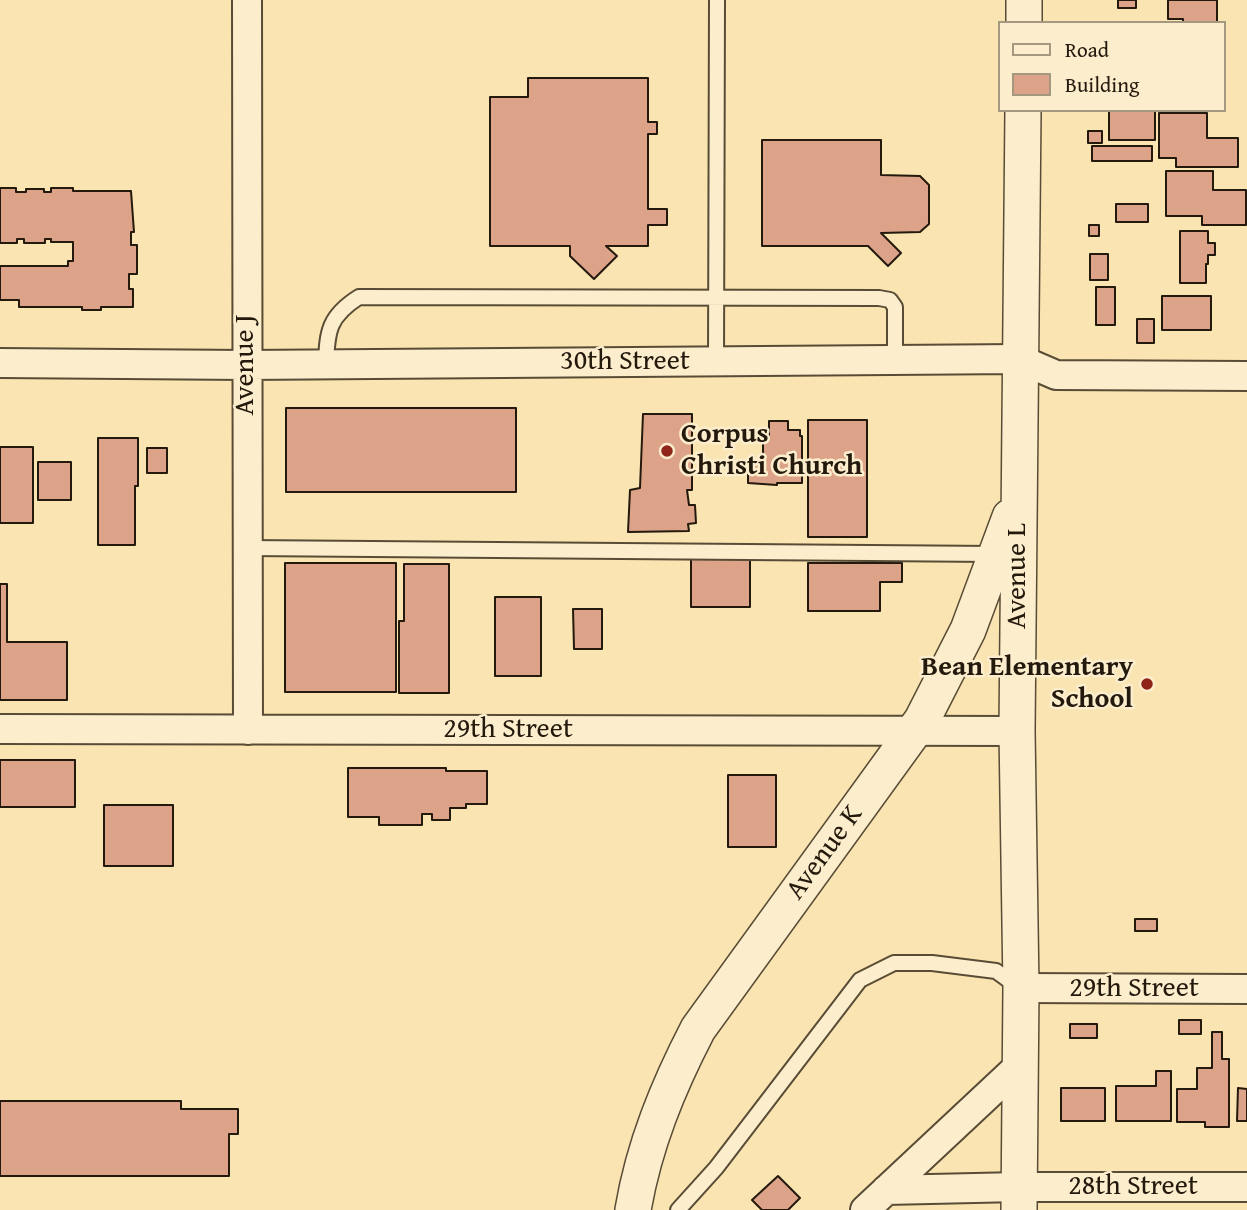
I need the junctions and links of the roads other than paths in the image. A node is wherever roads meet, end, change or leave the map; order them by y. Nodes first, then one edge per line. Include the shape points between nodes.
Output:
1 (247, 0) edge
2 (717, 0) edge
3 (1024, 0) edge
4 (1024, 21) edge
5 (1023, 112) edge
6 (716, 298) junction
7 (1019, 359) junction
8 (895, 360) junction
9 (716, 362) junction
10 (0, 363) edge
11 (326, 364) junction
12 (246, 365) junction
13 (1247, 376) edge
14 (1019, 494) junction
15 (247, 548) junction
16 (996, 554) junction
17 (0, 729) edge
18 (248, 730) junction
19 (914, 731) junction
20 (1017, 731) junction
21 (1021, 988) junction
22 (1247, 989) edge
23 (1020, 1065) junction
24 (1247, 1187) edge
25 (886, 1190) junction
26 (1019, 1199) edge
27 (633, 1210) edge
28 (678, 1210) edge
29 (865, 1210) edge

1 - 12 street, Avenue J
2 - 6 lane
3 - 4 street
5 - 7 street, Avenue L
6 - 8 lane via 890,300 895,307
6 - 9 lane
6 - 11 lane via 359,297 331,323
7 - 8 street, 30th Street
7 - 13 street, 30th Street via 1056,375
7 - 14 street, Avenue L
8 - 9 street, 30th Street
9 - 11 street, 30th Street
10 - 12 street, 30th Street
11 - 12 street, 30th Street
12 - 15 street, Avenue J
14 - 16 street, Avenue K
14 - 20 street, Avenue L
15 - 16 lane
15 - 18 street, Avenue J
16 - 19 street, Avenue K via 968,630
17 - 18 street, 29th Street
18 - 19 street, 29th Street
19 - 20 street, 29th Street
19 - 27 street, Avenue K via 698,1029 652,1131
20 - 21 street, Avenue L
21 - 22 street, 29th Street
21 - 23 street, Avenue L
21 - 28 lane via 996,971 932,963 894,963 860,980 716,1168
23 - 25 street
23 - 26 street, Avenue L
24 - 26 street, 28th Street
25 - 26 street
25 - 29 street

